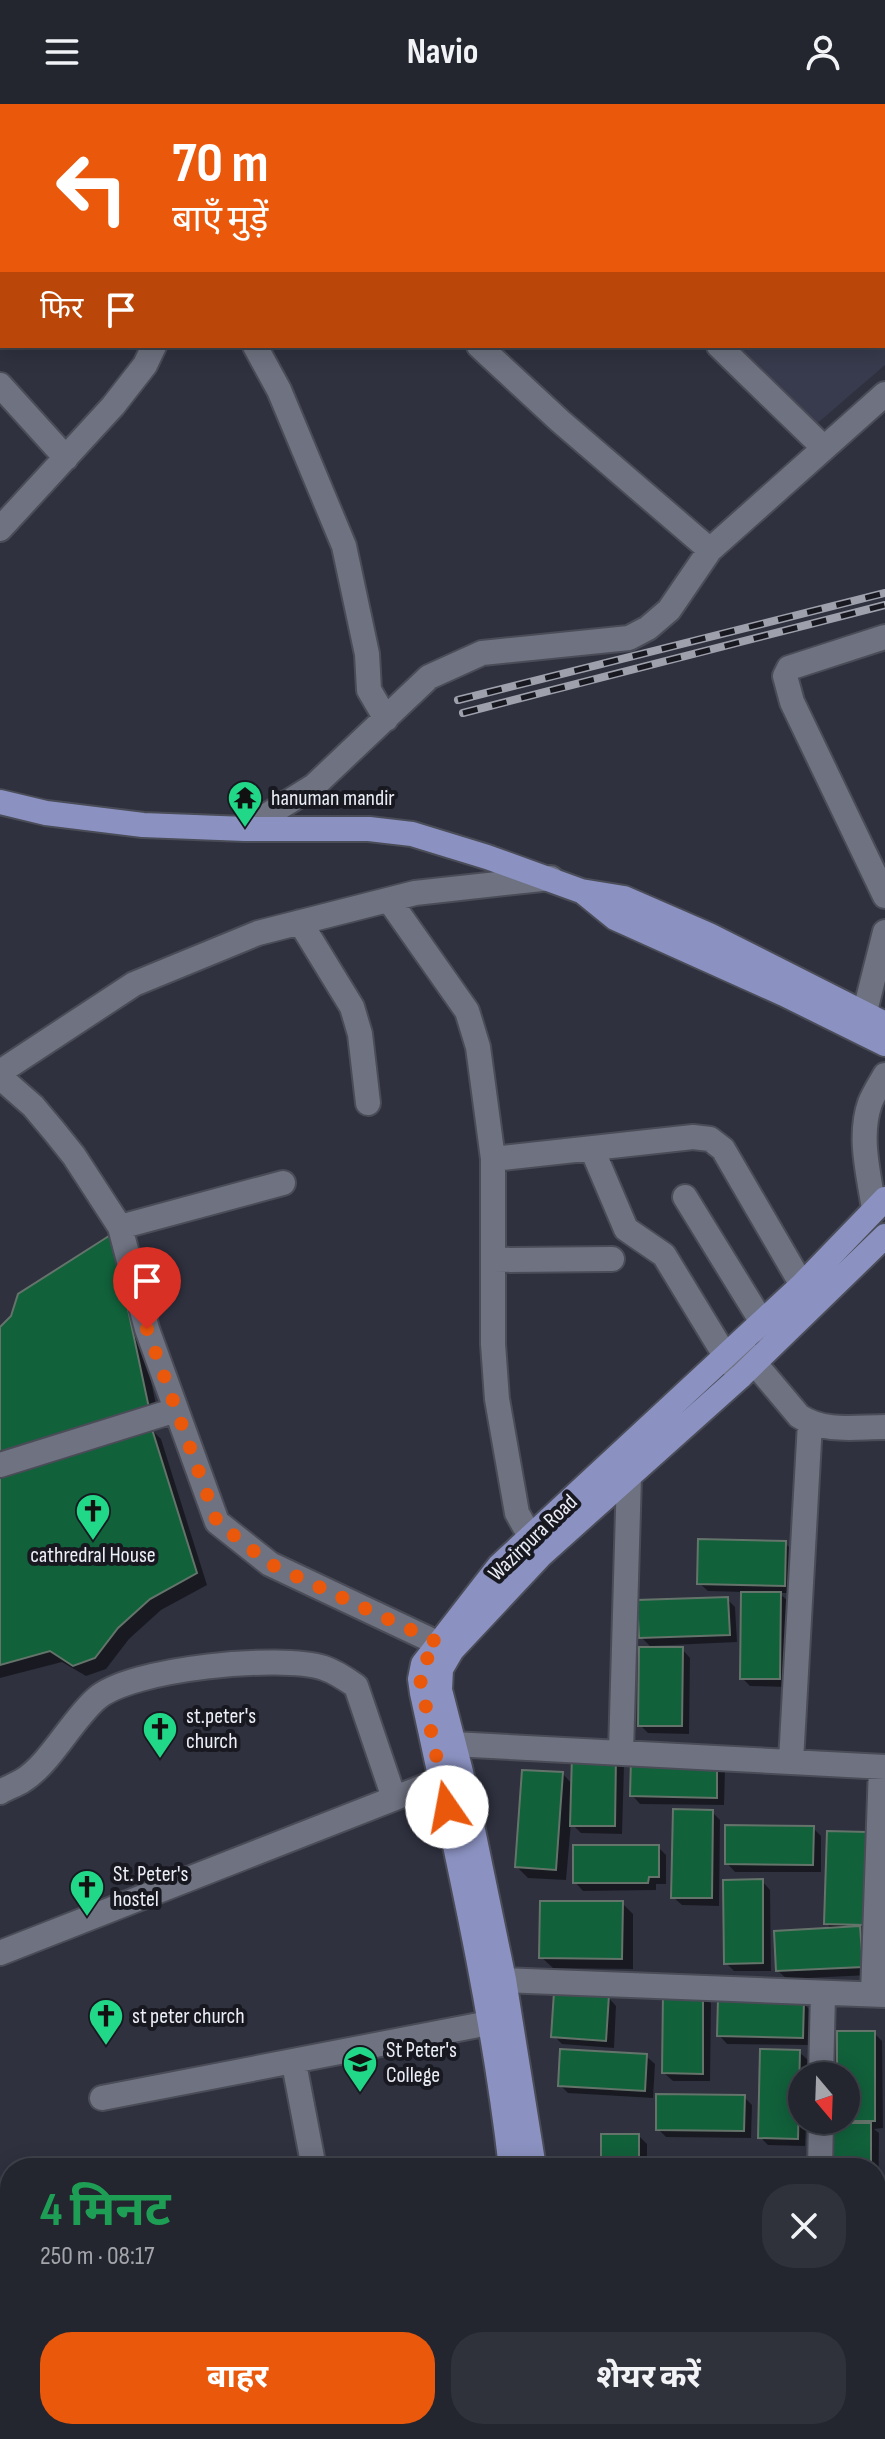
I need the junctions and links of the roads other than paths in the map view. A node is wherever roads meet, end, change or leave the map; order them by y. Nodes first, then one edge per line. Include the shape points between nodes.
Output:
1 (153, 348) edge
2 (256, 348) edge
3 (481, 348) edge
4 (721, 348) edge
5 (0, 385) edge
6 (885, 394) edge
7 (824, 448) junction
8 (66, 458) junction
9 (0, 529) edge
10 (710, 550) junction
11 (885, 637) edge
12 (386, 719) junction
13 (0, 802) edge
14 (245, 829) junction
15 (551, 878) junction
16 (581, 891) junction
17 (885, 896) edge
18 (389, 900) junction
19 (300, 922) junction
20 (885, 932) edge
21 (875, 1019) edge
22 (885, 1044) edge
23 (0, 1075) edge
24 (885, 1075) edge
25 (368, 1103) dead end
26 (592, 1149) junction
27 (493, 1159) junction
28 (283, 1183) dead end
29 (685, 1197) dead end
30 (880, 1204) edge
31 (120, 1227) junction
32 (885, 1236) edge
33 (612, 1259) dead end
34 (494, 1260) junction
35 (802, 1285) junction
36 (768, 1332) junction
37 (740, 1360) junction
38 (176, 1410) junction
39 (810, 1423) junction
40 (885, 1427) edge
41 (0, 1465) edge
42 (629, 1476) junction
43 (536, 1547) junction
44 (445, 1646) junction
45 (453, 1744) junction
46 (621, 1752) junction
47 (791, 1761) junction
48 (883, 1767) edge
49 (441, 1780) junction
50 (0, 1792) edge
51 (394, 1798) junction
52 (0, 1953) edge
53 (504, 1980) junction
54 (823, 1993) junction
55 (879, 1994) edge
56 (489, 2023) junction
57 (821, 2062) edge
58 (296, 2074) dead end
59 (102, 2098) dead end
60 (821, 2134) edge
61 (312, 2158) edge
62 (509, 2158) edge
63 (532, 2158) edge
64 (820, 2158) edge

1 - 8 street via 113,406
2 - 12 street via 344,546 367,654 369,690
3 - 10 street
4 - 7 street
5 - 8 street
6 - 7 street
7 - 10 street
8 - 9 street
10 - 12 street via 669,610 629,638 482,653 429,677
11 - 17 street via 789,668 785,676 792,702
12 - 14 street via 314,786
13 - 14 main road via 143,825
14 - 15 main road via 412,834
15 - 16 main road
15 - 18 street
16 - 21 main road via 624,898 709,935
16 - 22 main road via 615,918
18 - 19 street
18 - 27 street via 470,1018
19 - 23 street via 258,933 134,984
19 - 25 street via 352,1007
20 - 21 street
23 - 31 street via 74,1156
24 - 30 street via 871,1103 864,1140
26 - 27 street
26 - 35 street via 693,1137 719,1144
26 - 37 street via 626,1229 664,1255
27 - 34 street
28 - 31 street
29 - 36 street
30 - 35 main road, Wazirpura Road
31 - 38 street via 147,1329
32 - 36 main road, Wazirpura Road via 814,1307
33 - 34 street
34 - 43 street via 497,1399 517,1513
35 - 36 main road, Wazirpura Road
36 - 37 main road, Wazirpura Road
37 - 39 street
37 - 42 main road, Wazirpura Road
37 - 43 main road, Wazirpura Road
38 - 41 street
38 - 44 street via 217,1522 270,1564
39 - 40 street
39 - 47 street
42 - 43 main road, Wazirpura Road
42 - 46 street
43 - 44 main road, Wazirpura Road
44 - 45 main road, Wazirpura Road via 440,1690
44 - 49 main road, Wazirpura Road via 423,1664 420,1679
45 - 46 street
45 - 53 main road, Wazirpura Road
46 - 47 street
47 - 48 street
48 - 55 street
49 - 51 street
49 - 56 main road, Wazirpura Road
50 - 51 street via 35,1771 96,1698 110,1689 136,1679 229,1664 295,1663 323,1667 356,1686
51 - 52 street
53 - 54 street
53 - 63 main road, Wazirpura Road
54 - 55 street
54 - 57 street
56 - 59 street
56 - 62 main road, Wazirpura Road
58 - 61 street
60 - 64 street

